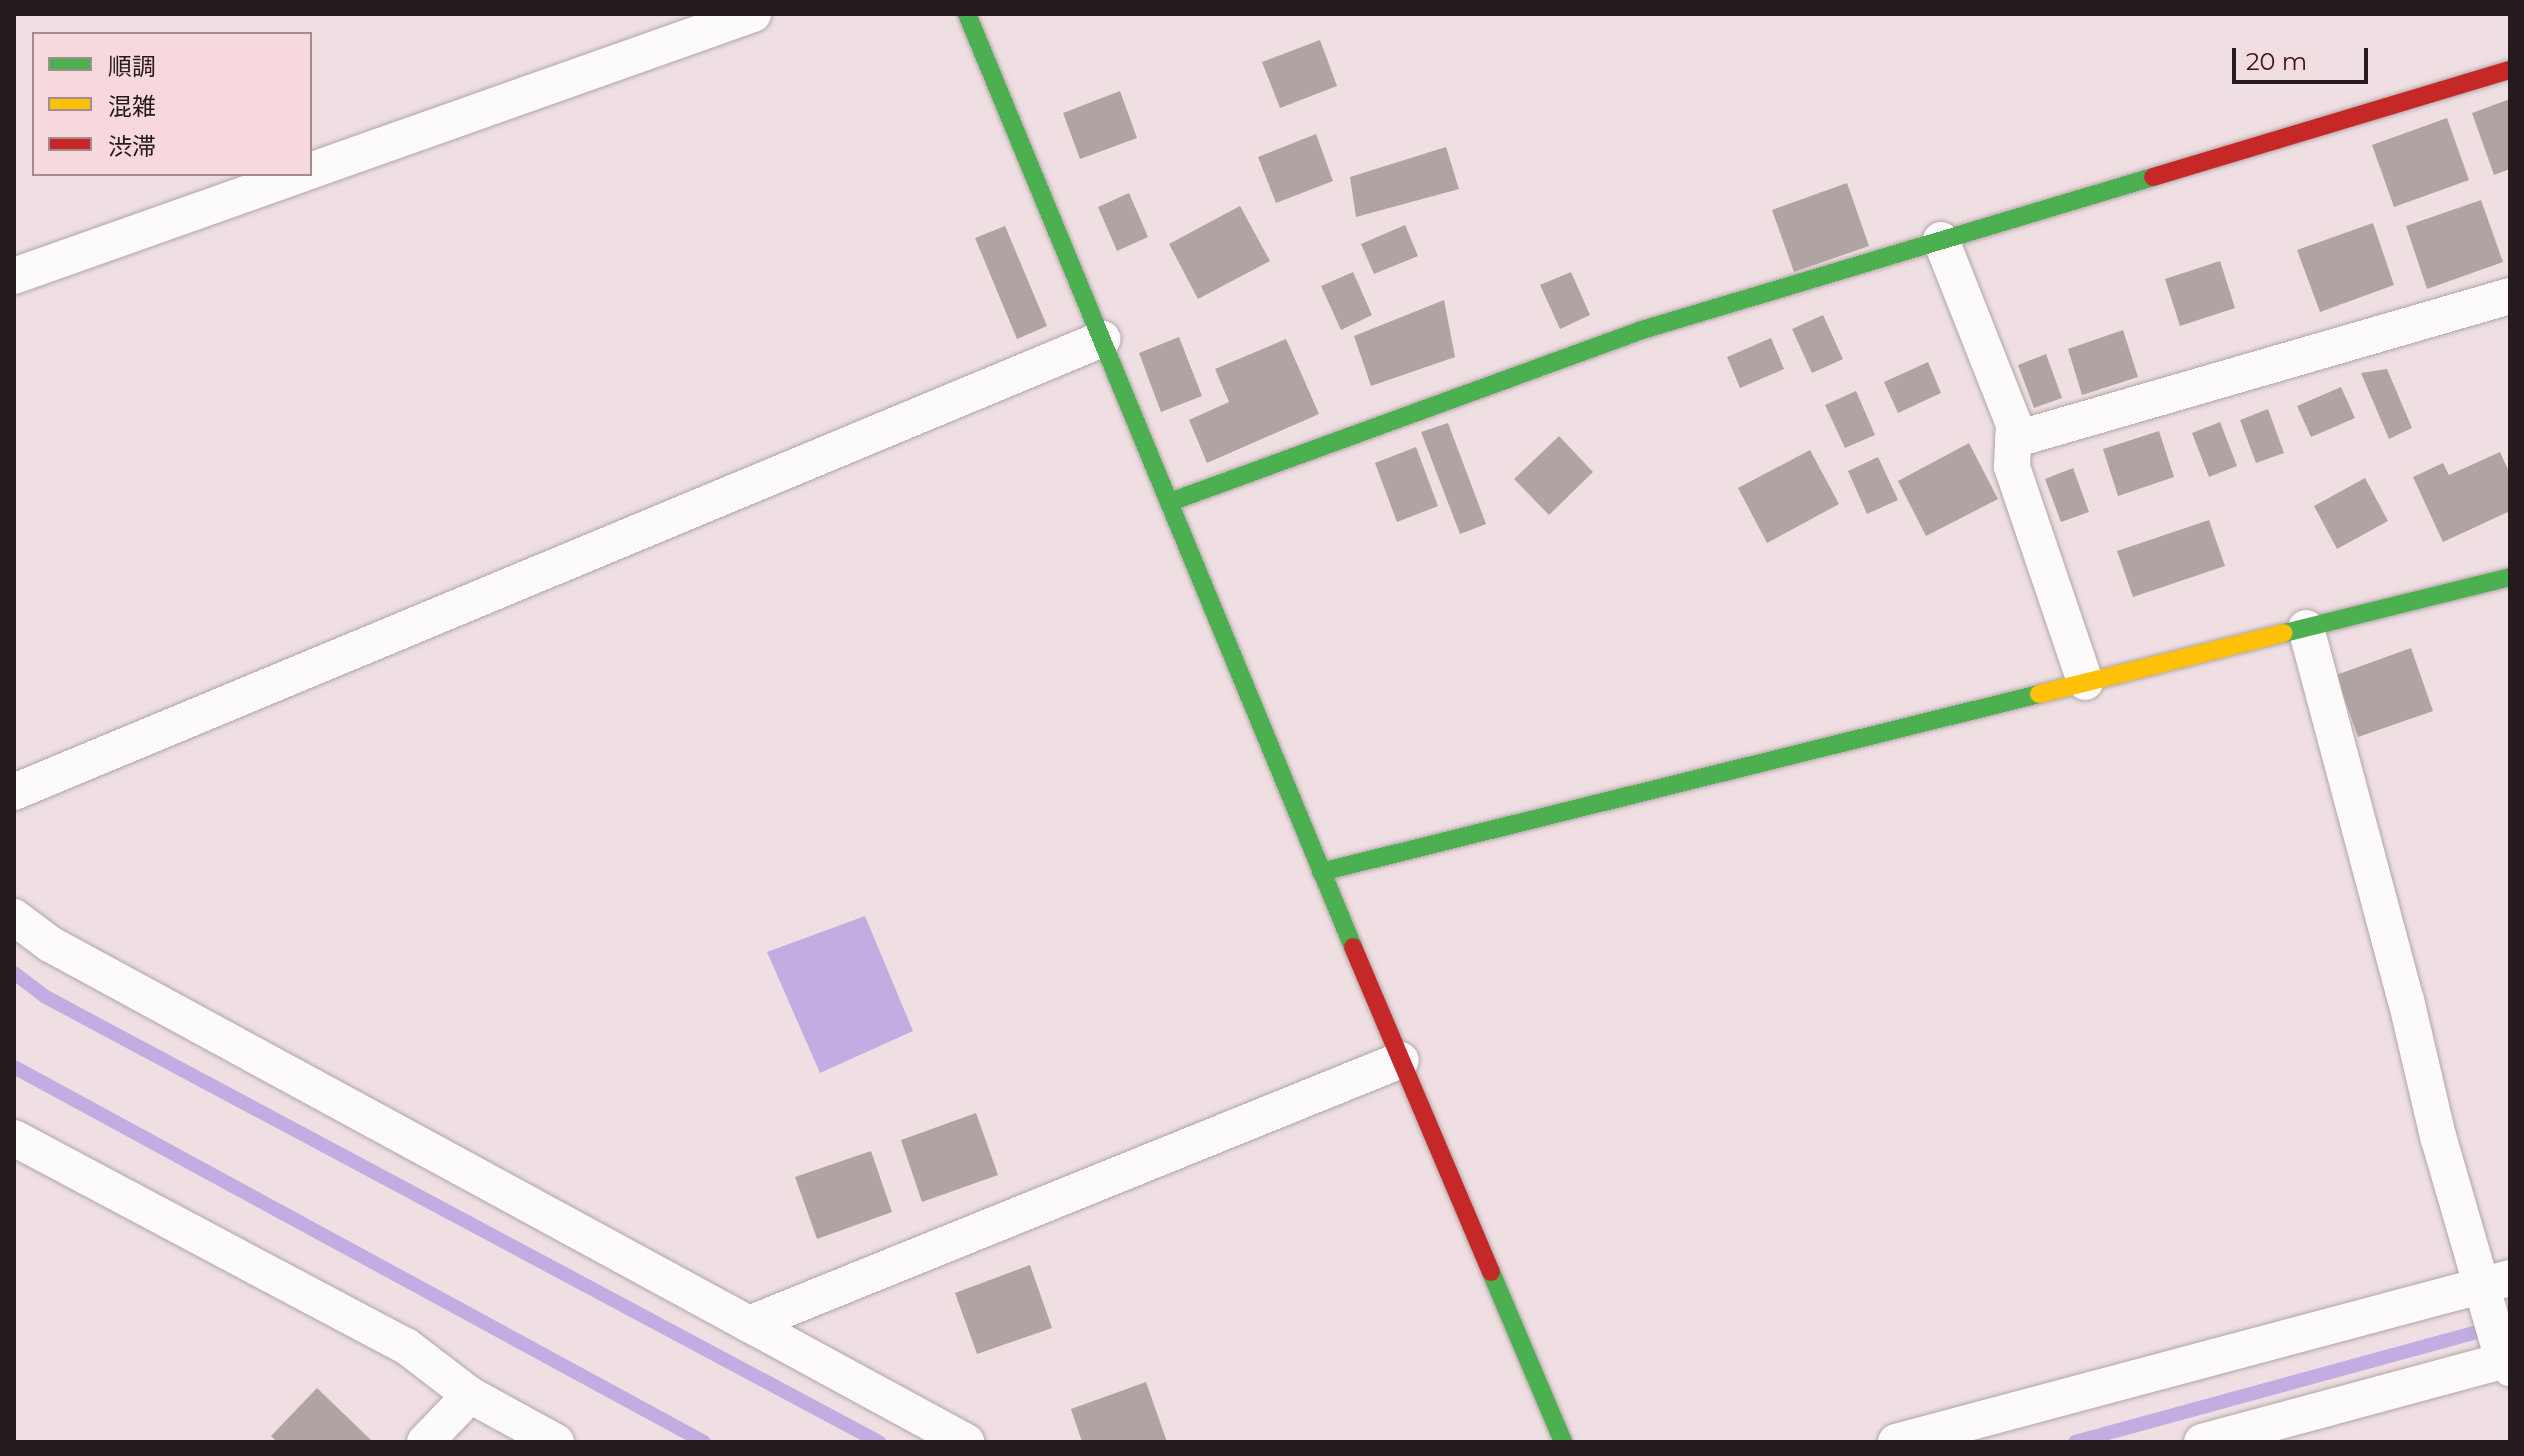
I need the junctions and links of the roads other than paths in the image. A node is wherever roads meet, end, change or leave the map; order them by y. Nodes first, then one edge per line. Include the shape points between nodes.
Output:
1 (753, 14) edge
2 (967, 14) edge
3 (2510, 70) edge
4 (312, 170) edge
5 (296, 176) edge
6 (1941, 240) junction
7 (14, 276) edge
8 (2510, 296) edge
9 (1102, 339) junction
10 (2013, 440) junction
11 (1170, 502) junction
12 (2510, 577) edge
13 (2306, 628) junction
14 (2085, 682) junction
15 (14, 792) edge
16 (1321, 872) junction
17 (14, 917) edge
18 (1401, 1060) junction
19 (14, 1138) edge
20 (2496, 1282) edge
21 (749, 1324) junction
22 (2508, 1362) edge
23 (470, 1395) junction
24 (425, 1442) edge
25 (556, 1442) edge
26 (966, 1442) edge
27 (1563, 1442) edge
28 (1896, 1442) edge
29 (2202, 1442) edge

1 - 4 street
2 - 9 street
3 - 6 street
5 - 7 street
6 - 10 street via 2014,424
6 - 11 street via 1642,330
8 - 10 street
9 - 11 street
9 - 15 street
10 - 14 street via 2012,467
11 - 16 street
12 - 13 street
13 - 14 street
13 - 20 street via 2438,1136
14 - 16 street
16 - 18 street
17 - 21 street via 50,944
18 - 21 street
18 - 27 street
19 - 23 street via 406,1346
20 - 22 street
20 - 28 street
21 - 26 street
22 - 29 street
23 - 24 street
23 - 25 street

